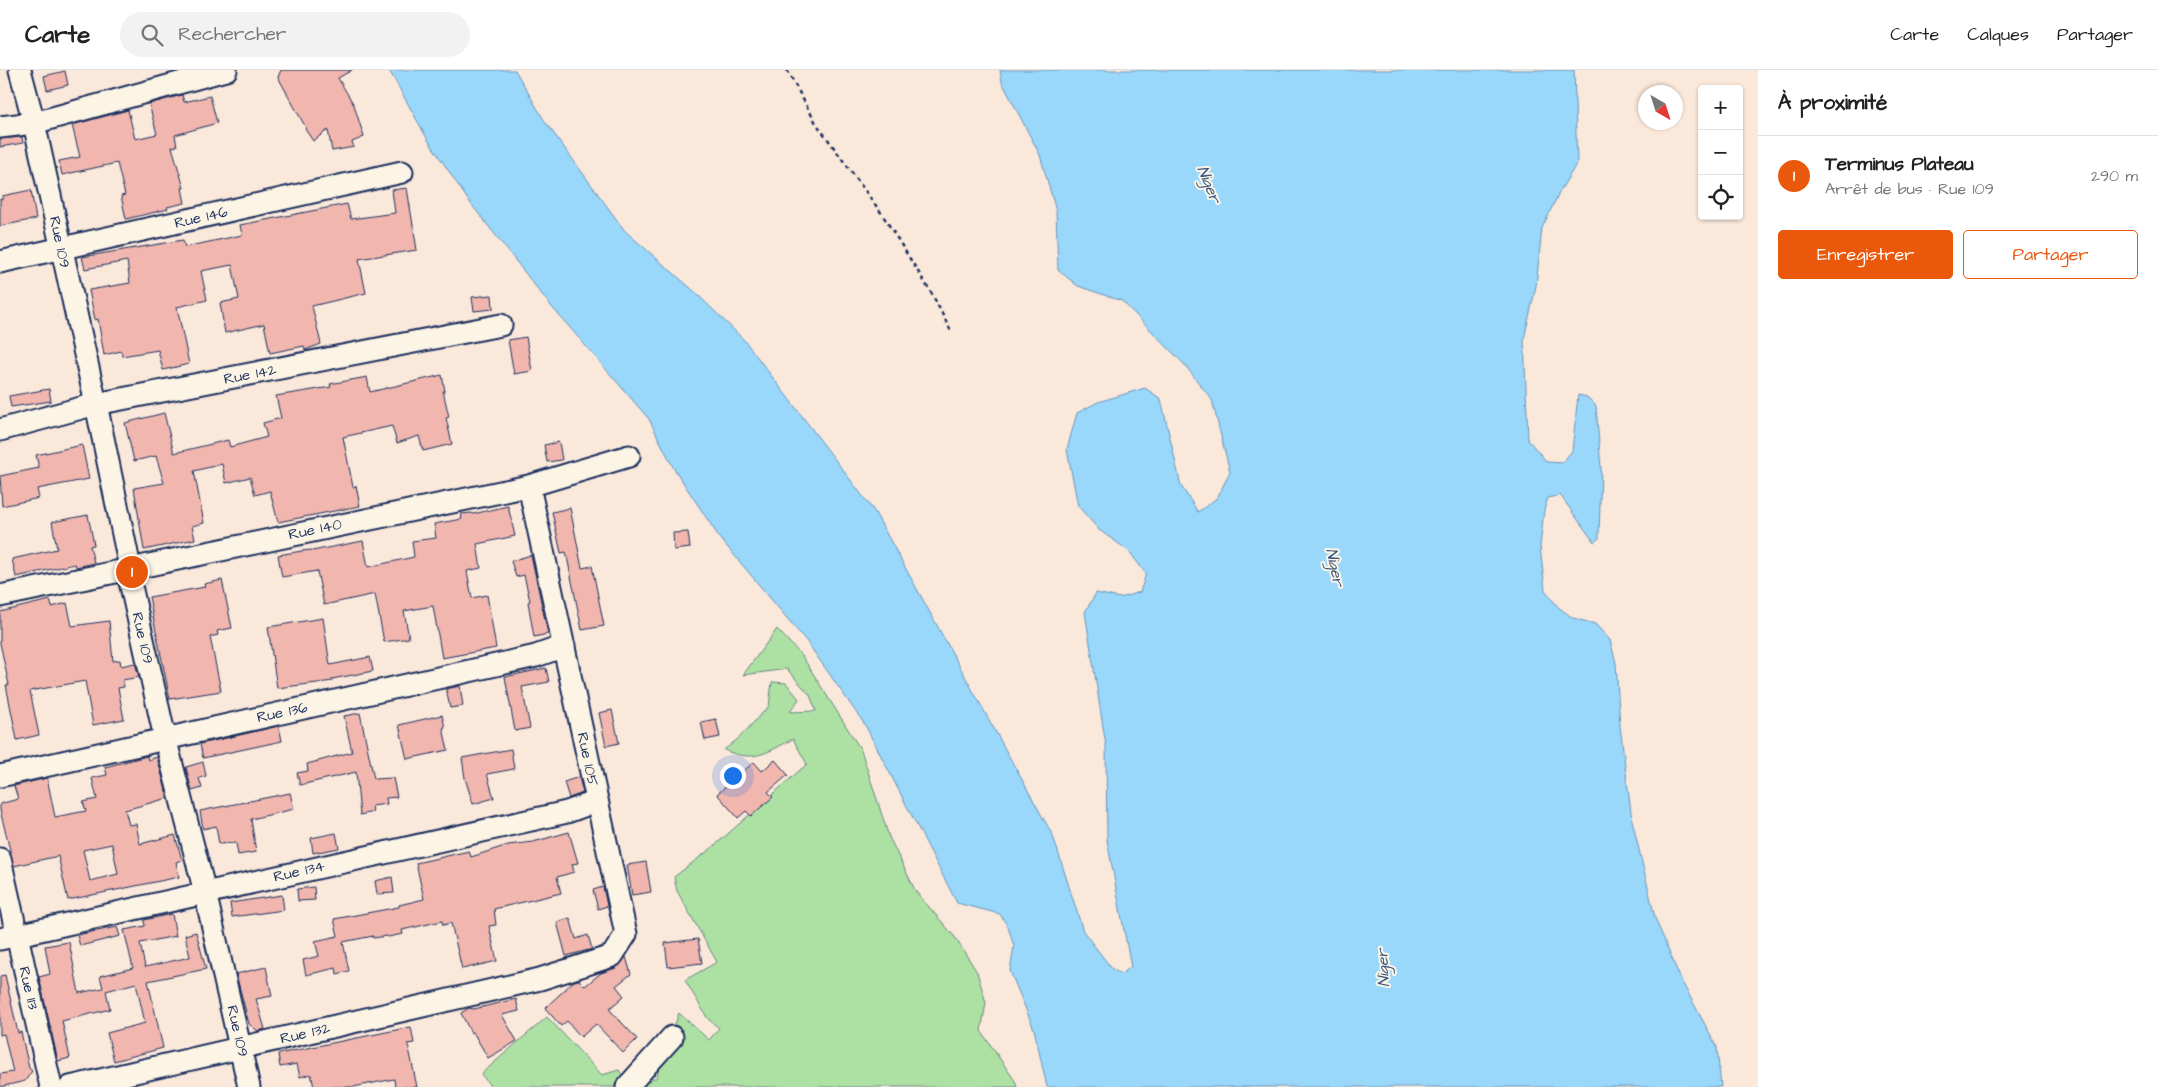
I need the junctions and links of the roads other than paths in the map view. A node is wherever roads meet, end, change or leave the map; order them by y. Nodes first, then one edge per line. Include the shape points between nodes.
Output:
1 (20, 70) edge
2 (226, 70) edge
3 (34, 122) junction
4 (0, 127) edge
5 (402, 172) dead end
6 (61, 248) junction
7 (0, 262) edge
8 (501, 325) dead end
9 (96, 404) junction
10 (0, 430) edge
11 (629, 456) dead end
12 (529, 486) junction
13 (127, 568) junction
14 (0, 596) edge
15 (564, 646) junction
16 (165, 738) junction
17 (0, 776) edge
18 (597, 801) junction
19 (0, 859) edge
20 (205, 892) junction
21 (9, 937) edge
22 (540, 978) joint
23 (672, 1037) dead end
24 (242, 1048) junction
25 (51, 1087) edge
26 (70, 1087) edge
27 (249, 1087) edge
28 (627, 1087) edge

1 - 3 street, Rue 109
2 - 3 street
3 - 4 street
3 - 6 street, Rue 109
5 - 6 street, Rue 146
6 - 7 street, Rue 146
6 - 9 street, Rue 109
8 - 9 street, Rue 142
9 - 10 street, Rue 142
9 - 13 street, Rue 109 via 129,563
11 - 12 street, Rue 140
12 - 13 street, Rue 140
12 - 15 street, Rue 105
13 - 14 street, Rue 140
13 - 16 street, Rue 109
15 - 16 street, Rue 136 via 536,656
15 - 18 street, Rue 105
16 - 17 street, Rue 136
16 - 20 street, Rue 109
18 - 20 street, Rue 134 via 567,812
18 - 22 street, Rue 105 via 626,934 612,956
19 - 21 street, Rue 113
20 - 21 street, Rue 134
20 - 24 street, Rue 109
21 - 25 street, Rue 113
22 - 24 street, Rue 132
23 - 28 street
24 - 26 street, Rue 132
24 - 27 street, Rue 109

